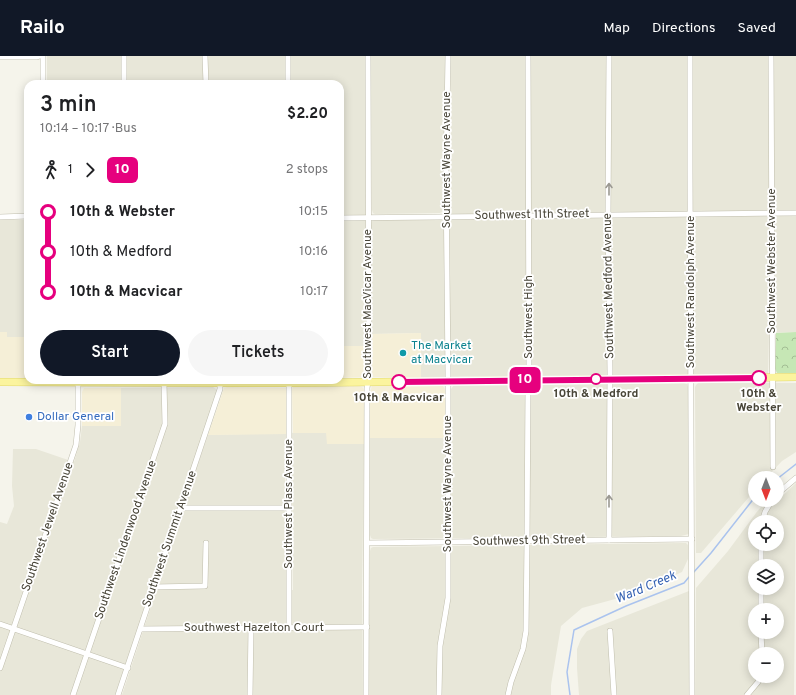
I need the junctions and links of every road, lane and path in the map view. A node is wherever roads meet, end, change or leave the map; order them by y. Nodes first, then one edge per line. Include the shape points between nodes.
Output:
1 (40, 56) edge
2 (43, 56) edge
3 (124, 56) edge
4 (205, 56) edge
5 (288, 56) edge
6 (368, 56) edge
7 (448, 56) edge
8 (528, 56) edge
9 (609, 56) edge
10 (690, 56) edge
11 (771, 56) edge
12 (0, 58) edge
13 (44, 80) edge
14 (124, 80) edge
15 (206, 80) edge
16 (288, 80) edge
17 (771, 213) junction
18 (796, 213) edge
19 (608, 214) junction
20 (690, 214) junction
21 (528, 215) junction
22 (24, 216) edge
23 (447, 216) junction
24 (0, 217) edge
25 (368, 217) junction
26 (344, 218) edge
27 (773, 377) junction
28 (796, 377) edge
29 (691, 378) junction
30 (610, 379) junction
31 (528, 380) junction
32 (24, 381) edge
33 (448, 381) junction
34 (0, 382) edge
35 (344, 382) edge
36 (368, 382) junction
37 (78, 384) edge
38 (164, 384) edge
39 (220, 384) edge
40 (289, 384) edge
41 (773, 467) dead end
42 (796, 478) edge
43 (784, 488) edge
44 (181, 508) junction
45 (289, 508) junction
46 (692, 539) junction
47 (609, 540) junction
48 (448, 541) junction
49 (527, 541) junction
50 (206, 543) dead end
51 (367, 543) junction
52 (154, 587) junction
53 (0, 624) edge
54 (289, 627) junction
55 (367, 627) junction
56 (251, 628) junction
57 (13, 629) junction
58 (141, 629) junction
59 (610, 632) dead end
60 (88, 653) junction
61 (0, 668) edge
62 (128, 668) junction
63 (757, 683) edge
64 (74, 695) edge
65 (118, 695) edge
66 (250, 695) edge
67 (366, 695) edge
68 (439, 695) edge
69 (508, 695) edge
70 (614, 695) edge
71 (692, 695) edge
72 (747, 695) edge

1 - 12 street
2 - 13 street
3 - 14 street
4 - 15 street
5 - 16 street
6 - 25 street, Southwest MacVicar Avenue
7 - 23 street, Southwest Wayne Avenue
8 - 21 street, Southwest High
19 -> 9 street, Southwest Medford Avenue
10 - 20 street, Southwest Randolph Avenue
11 - 17 street, Southwest Webster Avenue
17 - 18 street, Southwest 11th Street
17 - 20 street, Southwest 11th Street
17 - 27 street, Southwest Webster Avenue
19 - 20 street, Southwest 11th Street
19 - 21 street, Southwest 11th Street
19 - 30 street, Southwest Medford Avenue
20 - 29 street, Southwest Randolph Avenue
21 - 23 street, Southwest 11th Street
21 - 31 street, Southwest High
22 - 24 street
23 - 25 street, Southwest 11th Street
23 - 33 street, Southwest Wayne Avenue
25 - 26 street, Southwest 11th Street
25 - 36 street, Southwest MacVicar Avenue
27 - 28 main road
27 - 29 main road
27 - 41 street, Southwest Webster Avenue
29 - 30 main road
29 - 46 street, Southwest Randolph Avenue
30 - 31 main road
47 -> 30 street, Southwest Medford Avenue
31 - 33 main road
31 - 49 street, Southwest High
32 - 34 main road
33 - 36 main road
33 - 48 street, Southwest Wayne Avenue
35 - 36 main road
36 - 51 street, Southwest MacVicar Avenue
37 - 57 street, Southwest Jewell Avenue via 76,445
38 - 60 street, Southwest Lindenwood Avenue via 164,424
39 - 44 street, Southwest Summit Avenue
40 - 45 street, Southwest Plass Avenue
42 - 43 street
44 - 45 street
44 - 52 street, Southwest Summit Avenue
45 - 54 street, Southwest Plass Avenue
46 - 47 street, Southwest 9th Street
46 - 71 street, Southwest Randolph Avenue
47 - 49 street, Southwest 9th Street
48 - 49 street, Southwest 9th Street
48 - 51 street, Southwest 9th Street
48 - 68 street, Southwest Wayne Avenue via 448,598 440,646
49 - 69 street, Southwest High via 526,631
50 - 52 street via 205,586
51 - 55 street, Southwest MacVicar Avenue
52 - 58 street, Southwest Summit Avenue
53 - 57 street
54 - 55 street, Southwest Hazelton Court
54 - 56 street, Southwest Hazelton Court
55 - 67 street, Southwest MacVicar Avenue
56 - 58 street, Southwest Hazelton Court
56 - 66 street
57 - 60 street
57 - 61 street, Southwest Jewell Avenue
58 - 62 street, Southwest Summit Avenue
59 - 70 street
60 - 62 street
60 - 64 street, Southwest Lindenwood Avenue
62 - 65 street, Southwest Summit Avenue
63 - 72 street

